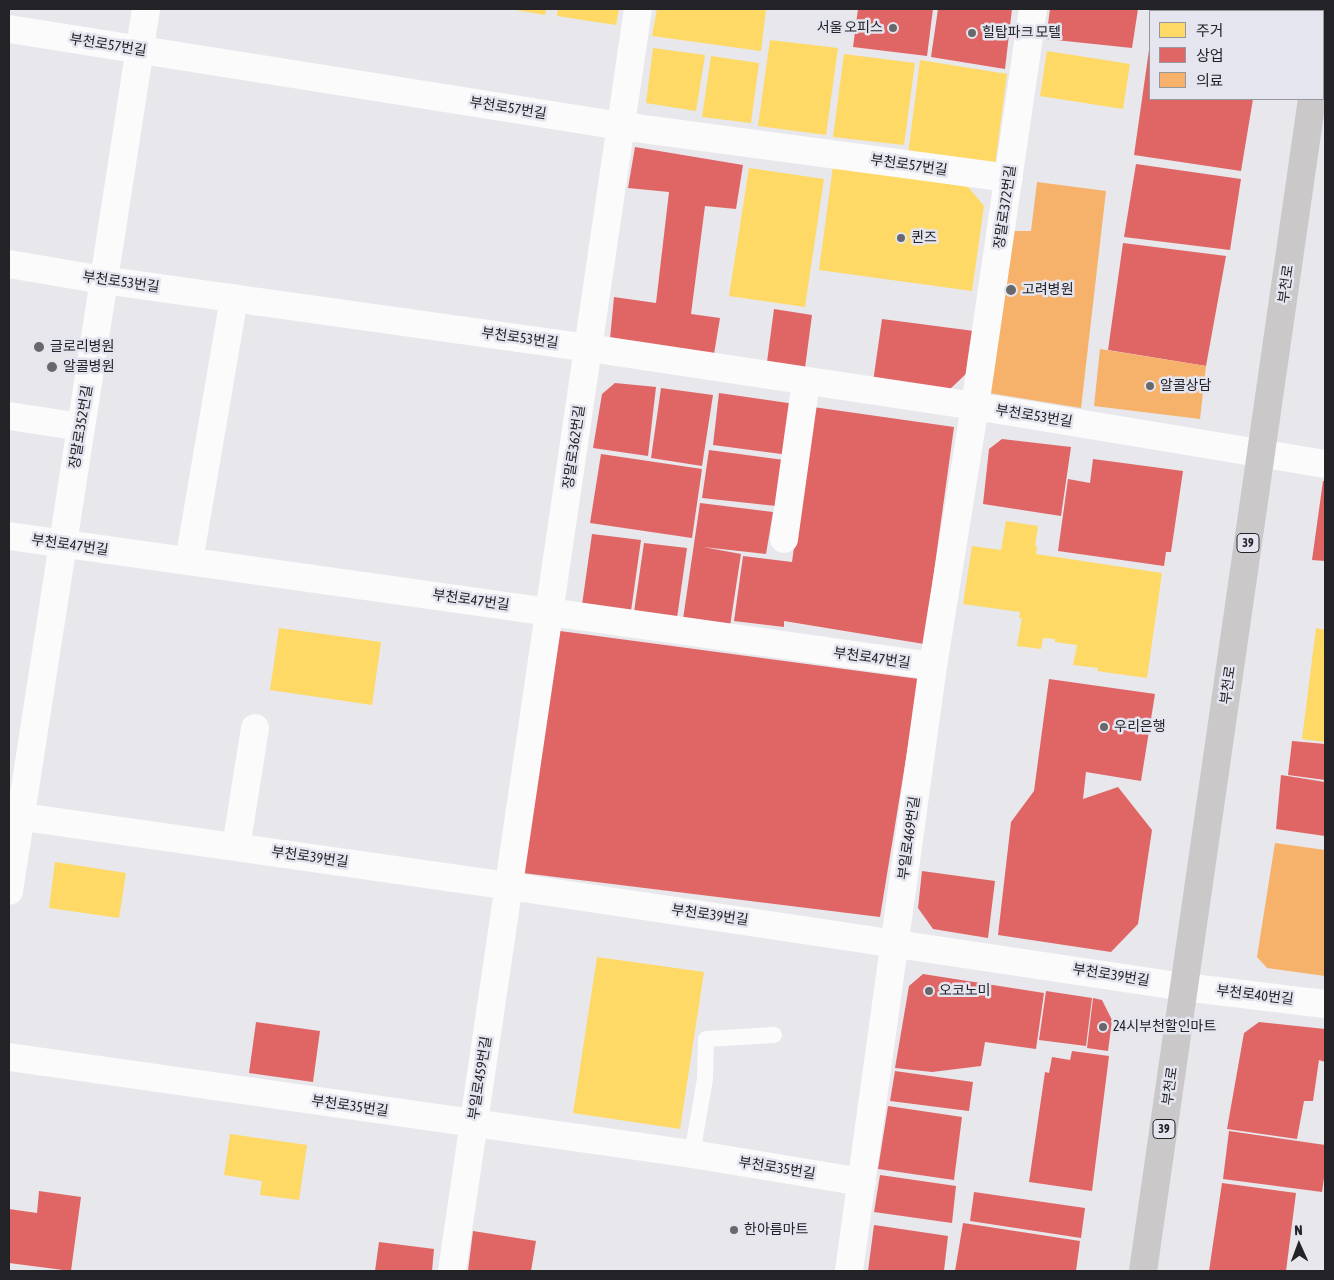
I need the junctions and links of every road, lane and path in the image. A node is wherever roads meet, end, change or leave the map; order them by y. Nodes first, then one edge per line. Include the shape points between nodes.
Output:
1 (146, 9) edge
2 (638, 9) edge
3 (1033, 9) edge
4 (9, 30) edge
5 (139, 49) junction
6 (1312, 100) edge
7 (621, 126) junction
8 (1009, 178) junction
9 (9, 264) edge
10 (104, 280) junction
11 (234, 298) junction
12 (588, 348) junction
13 (806, 380) junction
14 (975, 406) junction
15 (9, 416) edge
16 (81, 427) junction
17 (1261, 452) junction
18 (1325, 464) edge
19 (9, 536) edge
20 (784, 539) dead end
21 (63, 544) junction
22 (189, 561) junction
23 (550, 611) junction
24 (933, 666) junction
25 (255, 728) dead end
26 (15, 816) edge
27 (236, 847) junction
28 (509, 886) junction
29 (9, 892) edge
30 (894, 942) junction
31 (1184, 986) junction
32 (1325, 1004) edge
33 (774, 1035) dead end
34 (9, 1057) edge
35 (473, 1123) junction
36 (692, 1154) junction
37 (862, 1182) junction
38 (452, 1271) edge
39 (849, 1271) edge
40 (1143, 1271) edge

1 - 5 street, 장말로352번길
2 - 7 street, 장말로362번길
3 - 8 street, 장말로372번길
4 - 5 street, 부천로57번길
5 - 7 street, 부천로57번길
5 - 10 street, 장말로352번길
6 - 17 main road, 부천로 / 39
7 - 8 street, 부천로57번길
7 - 12 street, 장말로362번길
8 - 14 street, 장말로372번길
9 - 10 street, 부천로53번길
10 - 11 street, 부천로53번길
10 - 16 street, 장말로352번길
11 - 12 street, 부천로53번길
11 - 22 street
12 - 13 street, 부천로53번길
12 - 23 street, 장말로362번길
13 - 14 street, 부천로53번길
13 - 20 street
14 - 17 street, 부천로53번길
14 - 24 street, 부일로469번길
15 - 16 street
16 - 21 street, 장말로352번길
17 - 18 street, 부천로53번길
17 - 31 main road, 부천로 / 39
19 - 21 street, 부천로47번길
21 - 22 street, 부천로47번길
21 - 26 street, 장말로352번길
22 - 23 street, 부천로47번길
23 - 24 street, 부천로47번길
23 - 28 street, 장말로362번길
24 - 30 street, 부일로469번길
25 - 27 street
26 - 27 street, 부천로39번길
26 - 29 street, 장말로352번길
27 - 28 street, 부천로39번길
28 - 30 street, 부천로39번길
28 - 35 street, 부일로459번길
30 - 31 street, 부천로39번길
30 - 37 street, 부일로469번길
31 - 32 street, 부천로40번길
31 - 40 main road, 부천로 / 39
33 - 36 lane via 706,1040 705,1079
34 - 35 street, 부천로35번길
35 - 36 street, 부천로35번길
35 - 38 street, 부일로459번길
36 - 37 street, 부천로35번길
37 - 39 street, 부일로469번길

